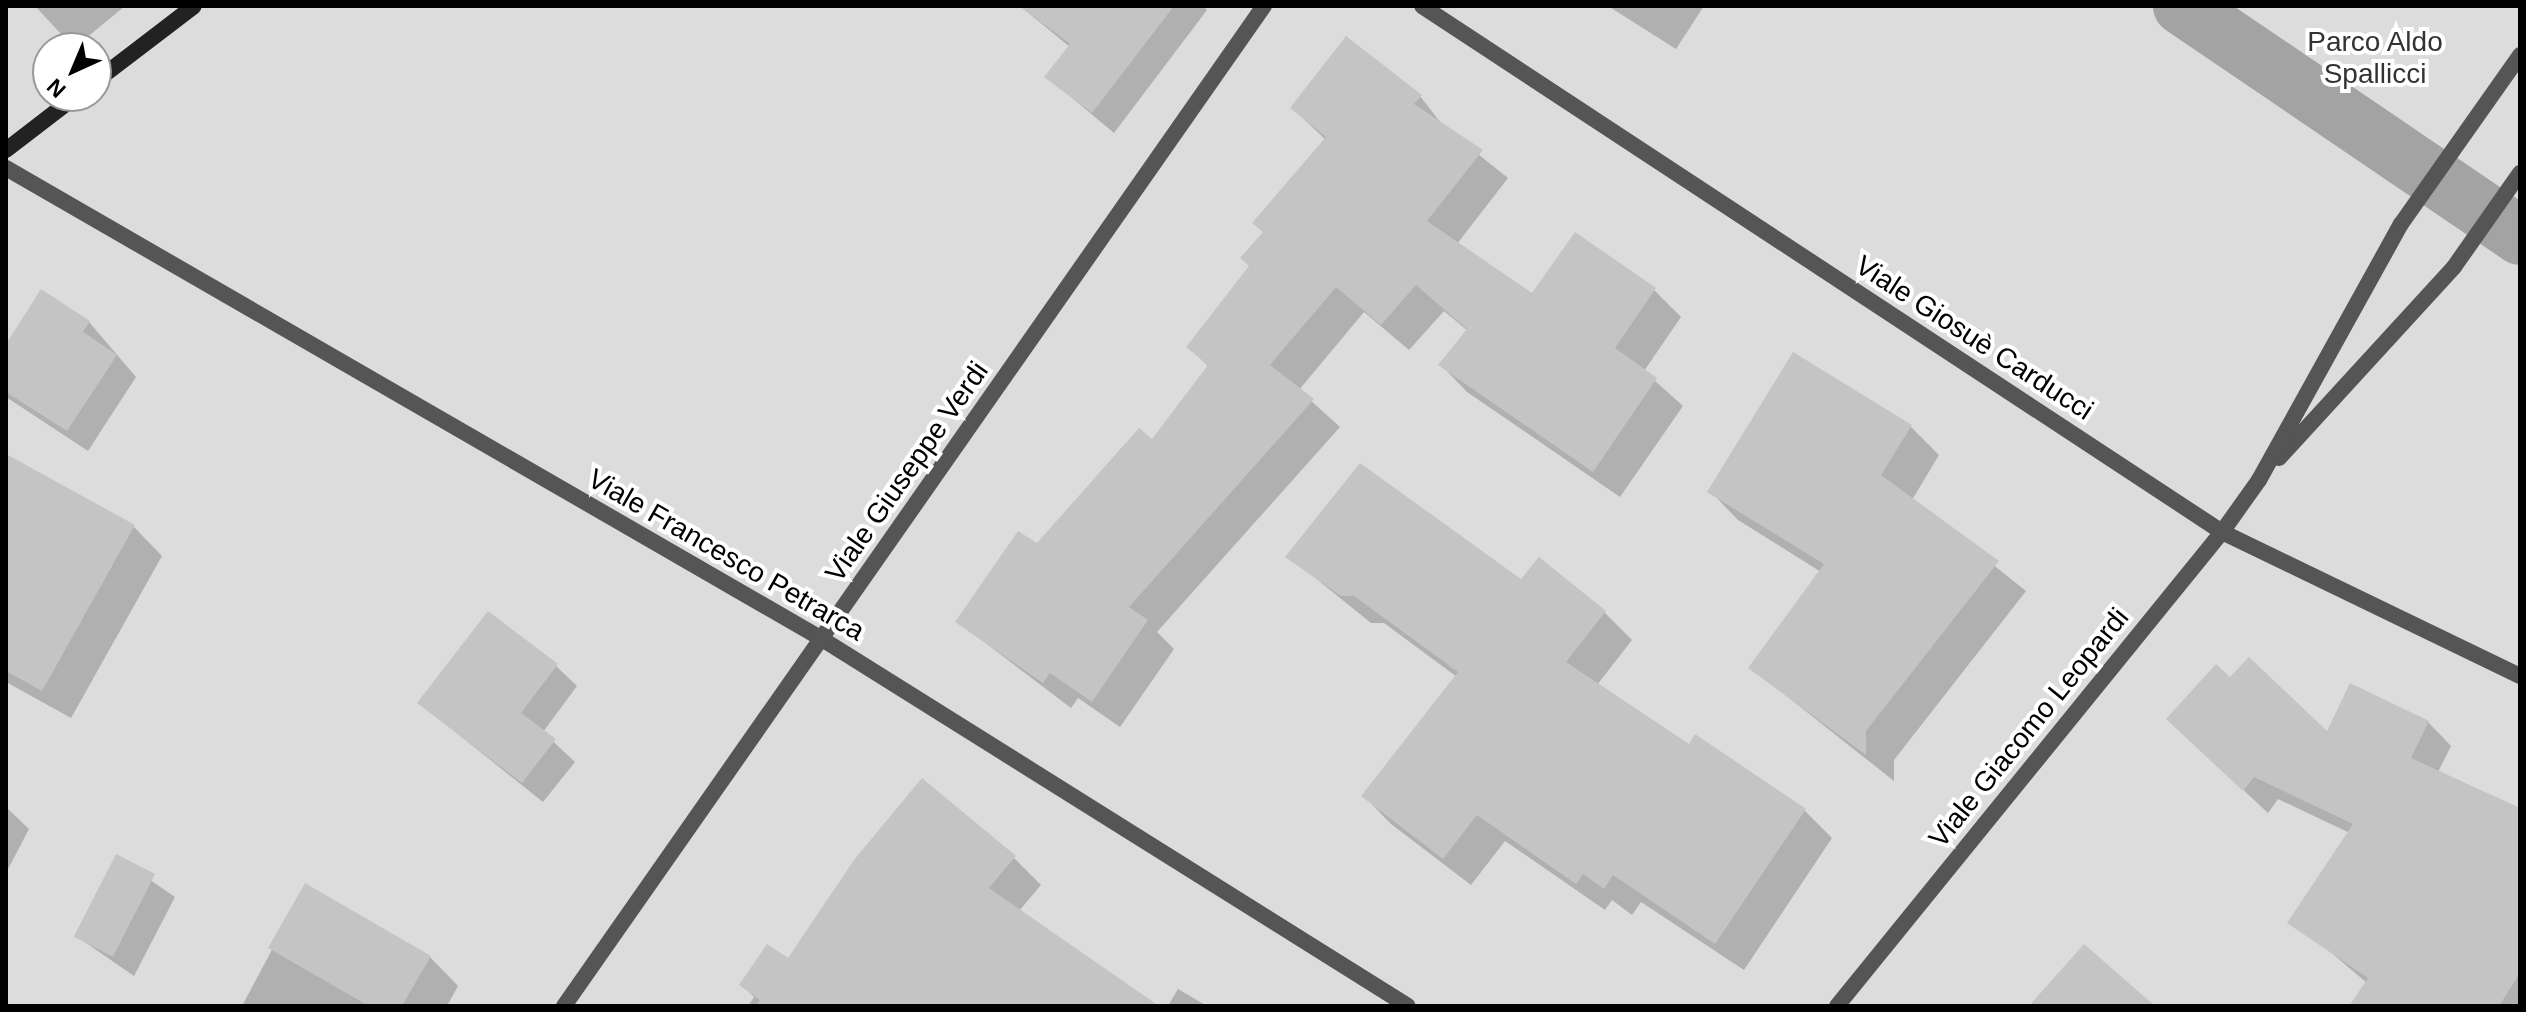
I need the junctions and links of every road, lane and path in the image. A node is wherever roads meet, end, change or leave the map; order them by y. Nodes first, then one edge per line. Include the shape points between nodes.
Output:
1 (194, 6) edge
2 (1264, 6) edge
3 (1422, 6) edge
4 (2520, 55) edge
5 (112, 69) edge
6 (55, 112) edge
7 (6, 150) edge
8 (6, 168) edge
9 (2520, 173) edge
10 (2259, 480) junction
11 (2222, 532) junction
12 (822, 639) junction
13 (2520, 676) edge
14 (564, 1006) edge
15 (1408, 1006) edge
16 (1837, 1006) edge

1 - 5 street
2 - 12 street, Viale Giuseppe Verdi
3 - 11 street, Viale Giosuè Carducci
4 - 10 street, Viale Giacomo Leopardi via 2401,224
6 - 7 street
8 - 12 street, Viale Francesco Petrarca
9 - 10 street, Viale Giacomo Leopardi via 2454,267
10 - 11 street, Viale Giacomo Leopardi
11 - 13 street, Viale Giosuè Carducci
11 - 16 street, Viale Giacomo Leopardi
12 - 14 street, Viale Giuseppe Verdi
12 - 15 street, Viale Francesco Petrarca

